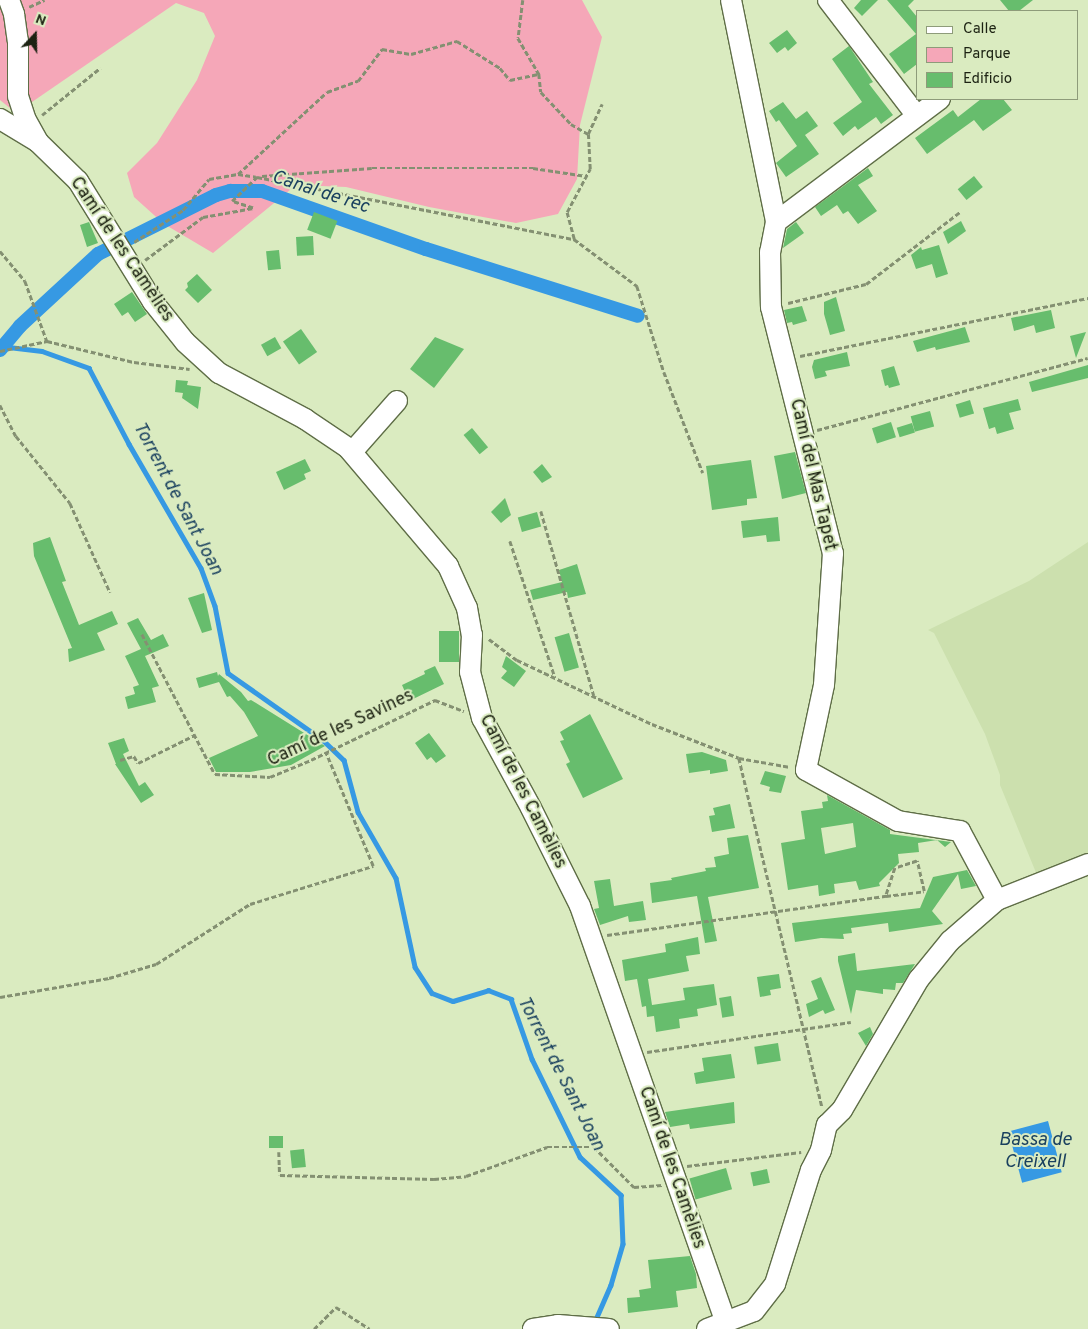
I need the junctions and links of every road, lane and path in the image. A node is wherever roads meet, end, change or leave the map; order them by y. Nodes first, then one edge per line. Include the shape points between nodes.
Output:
1 (9, 0) edge
2 (523, 0) edge
3 (731, 0) edge
4 (828, 0) edge
5 (100, 68) dead end
6 (539, 74) junction
7 (939, 100) edge
8 (602, 104) dead end
9 (917, 116) junction
10 (0, 120) edge
11 (34, 134) junction
12 (588, 134) junction
13 (238, 174) junction
14 (586, 176) junction
15 (256, 177) junction
16 (960, 212) dead end
17 (776, 222) junction
18 (574, 239) junction
19 (0, 251) edge
20 (120, 251) junction
21 (132, 270) junction
22 (1088, 298) edge
23 (771, 307) junction
24 (46, 341) junction
25 (0, 351) edge
26 (784, 357) junction
27 (1088, 358) edge
28 (219, 373) junction
29 (397, 401) dead end
30 (0, 405) edge
31 (804, 433) junction
32 (352, 452) junction
33 (703, 473) dead end
34 (541, 511) dead end
35 (510, 541) dead end
36 (110, 592) dead end
37 (470, 624) junction
38 (142, 634) dead end
39 (555, 678) junction
40 (594, 696) junction
41 (482, 718) junction
42 (195, 735) junction
43 (326, 753) junction
44 (740, 758) junction
45 (120, 760) dead end
46 (806, 770) junction
47 (1088, 864) edge
48 (886, 896) junction
49 (997, 900) junction
50 (776, 912) junction
51 (591, 938) junction
52 (0, 997) edge
53 (851, 1022) dead end
54 (804, 1029) junction
55 (631, 1054) junction
56 (827, 1125) junction
57 (821, 1150) junction
58 (279, 1152) dead end
59 (674, 1176) junction
60 (716, 1326) edge
61 (314, 1329) edge
62 (370, 1329) edge
63 (534, 1329) edge
64 (610, 1329) edge

1 - 11 street, Camí de les Camèlies via 18,41 18,96
2 - 6 path via 518,38
3 - 17 street, Camí del Mas Tapet
4 - 9 street
5 - 11 path
6 - 12 path via 541,92 571,124
6 - 13 path via 510,80 500,68 457,40 411,54 382,49 358,81 327,92
7 - 9 street
8 - 12 path
9 - 17 street
10 - 11 street
11 - 20 street, Camí de les Camèlies via 78,181
12 - 14 path via 590,169
13 - 15 path
13 - 20 path via 209,179 183,210
14 - 15 path via 533,168 372,168
14 - 18 path via 567,212
15 - 18 path
15 - 21 path via 232,201 253,208 203,217
16 - 23 path via 866,284
17 - 23 street, Camí del Mas Tapet via 770,252
18 - 33 path via 636,286 664,372
19 - 24 path via 25,281
20 - 21 street, Camí de les Camèlies
21 - 28 street, Camí de les Camèlies via 185,342
22 - 26 path
23 - 26 street, Camí del Mas Tapet
24 - 25 path
24 - 28 path via 134,362
26 - 31 street, Camí del Mas Tapet
27 - 31 path
28 - 32 street, Camí de les Camèlies via 305,420
29 - 32 street
30 - 36 path via 16,436 70,502
31 - 46 street, Camí del Mas Tapet via 833,553 824,685
32 - 37 street, Camí de les Camèlies via 448,566 467,608
34 - 40 path
35 - 39 path
37 - 39 path via 517,660
37 - 41 street, Camí de les Camèlies via 470,672
38 - 42 path, Camí de les Savines
39 - 40 path
40 - 44 path via 652,724
41 - 43 path, Camí de les Savines via 434,700
41 - 51 street, Camí de les Camèlies via 576,898
42 - 43 path, Camí de les Savines via 215,774 270,777
42 - 45 path via 138,763 134,756
43 - 52 path via 373,866 250,904 156,964 109,978
44 - 46 path
44 - 50 path
46 - 49 street via 898,821 960,831
47 - 49 street
48 - 48 path via 924,891 917,861 895,868
48 - 50 path
49 - 56 street via 950,941 919,979 842,1110
50 - 51 path
50 - 54 path
51 - 55 street, Camí de les Camèlies
53 - 54 path
54 - 55 path
54 - 56 path
55 - 59 street, Camí de les Camèlies
56 - 57 street
57 - 59 path
57 - 60 street via 810,1170 775,1284 754,1311
58 - 59 path via 280,1175 434,1179 466,1176 547,1147 594,1147 634,1187
59 - 60 street, Camí de les Camèlies
61 - 62 path via 336,1307
63 - 64 street via 558,1325

